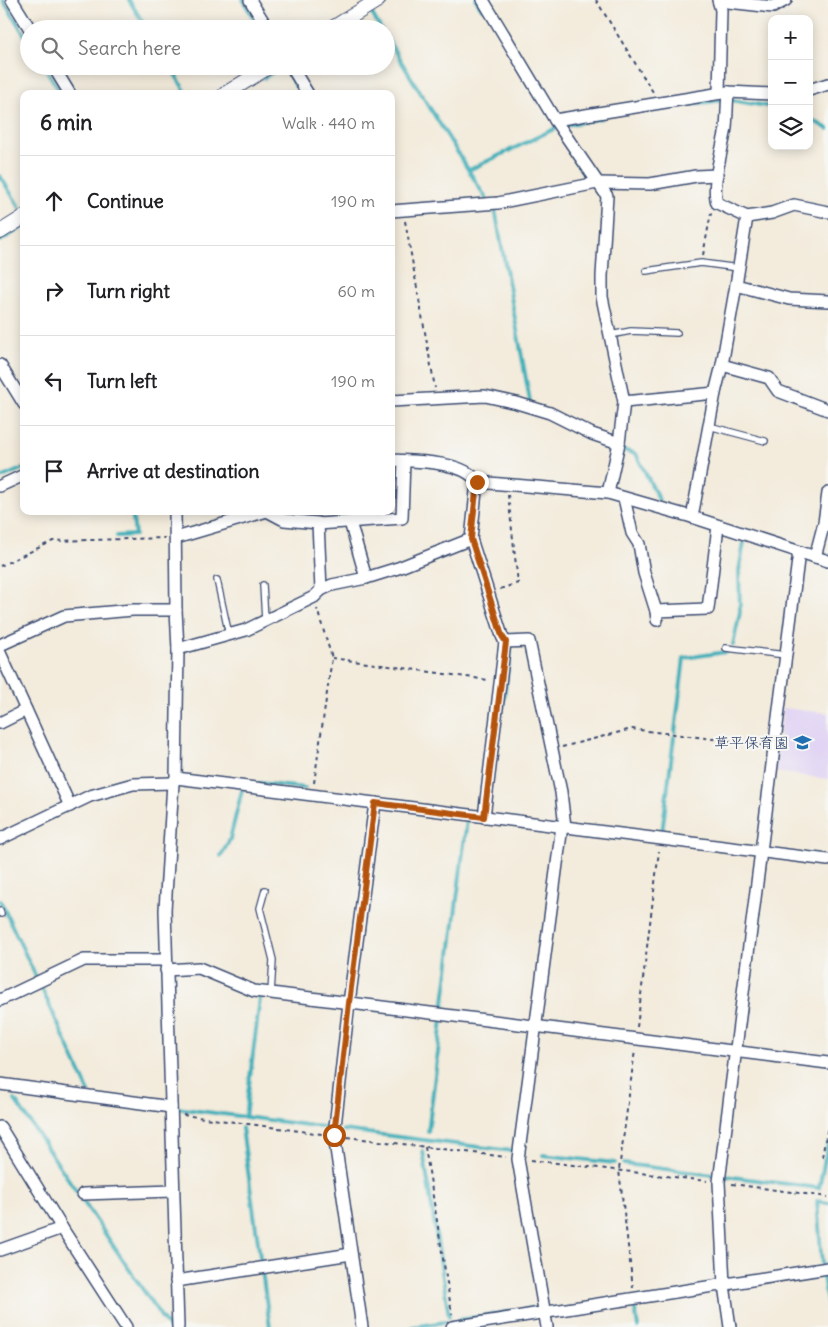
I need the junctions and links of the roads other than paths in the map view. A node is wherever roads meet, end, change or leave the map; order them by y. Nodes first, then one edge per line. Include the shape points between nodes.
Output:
1 (12, 0) edge
2 (250, 0) edge
3 (378, 0) edge
4 (483, 0) edge
5 (719, 0) edge
6 (786, 0) edge
7 (24, 20) edge
8 (262, 20) edge
9 (346, 20) edge
10 (58, 75) edge
11 (256, 75) edge
12 (296, 75) edge
13 (828, 84) edge
14 (813, 89) edge
15 (68, 90) edge
16 (231, 90) edge
17 (306, 90) edge
18 (723, 92) junction
19 (768, 94) edge
20 (555, 120) junction
21 (717, 175) junction
22 (596, 183) junction
23 (395, 211) edge
24 (828, 212) edge
25 (747, 217) junction
26 (20, 220) edge
27 (0, 232) edge
28 (739, 268) junction
29 (646, 271) dead end
30 (736, 285) junction
31 (828, 301) edge
32 (677, 333) dead end
33 (610, 335) junction
34 (0, 365) edge
35 (722, 365) junction
36 (715, 393) junction
37 (20, 398) edge
38 (395, 401) edge
39 (624, 402) junction
40 (828, 410) edge
41 (708, 426) junction
42 (764, 441) dead end
43 (619, 443) junction
44 (395, 460) edge
45 (404, 460) junction
46 (20, 477) edge
47 (477, 482) junction
48 (0, 486) edge
49 (608, 493) junction
50 (828, 493) edge
51 (624, 498) junction
52 (175, 515) edge
53 (260, 515) edge
54 (276, 515) edge
55 (692, 517) junction
56 (350, 522) junction
57 (318, 524) junction
58 (718, 526) junction
59 (176, 538) junction
60 (471, 539) junction
61 (799, 552) junction
62 (816, 557) junction
63 (828, 561) edge
64 (366, 578) junction
65 (217, 580) dead end
66 (264, 585) dead end
67 (318, 594) junction
68 (176, 610) junction
69 (265, 621) junction
70 (229, 635) junction
71 (506, 642) junction
72 (0, 645) edge
73 (726, 648) dead end
74 (178, 649) junction
75 (0, 653) edge
76 (786, 655) junction
77 (26, 710) junction
78 (0, 723) edge
79 (174, 781) junction
80 (375, 803) junction
81 (70, 806) junction
82 (484, 817) junction
83 (564, 827) junction
84 (0, 839) edge
85 (761, 851) junction
86 (828, 860) edge
87 (265, 890) dead end
88 (166, 965) junction
89 (271, 993) junction
90 (0, 1000) edge
91 (349, 1003) junction
92 (536, 1027) junction
93 (735, 1052) junction
94 (828, 1063) edge
95 (0, 1084) edge
96 (171, 1110) junction
97 (0, 1126) edge
98 (174, 1191) junction
99 (83, 1194) dead end
100 (62, 1228) junction
101 (0, 1250) edge
102 (351, 1254) junction
103 (828, 1268) edge
104 (176, 1281) junction
105 (724, 1285) junction
106 (544, 1313) junction
107 (126, 1327) edge
108 (178, 1327) edge
109 (362, 1327) edge
110 (454, 1327) edge
111 (547, 1327) edge
112 (730, 1327) edge

1 - 7 street
2 - 8 street
3 - 9 street
4 - 20 street
5 - 6 street via 773,7
5 - 18 street via 722,10
10 - 15 street
11 - 16 street
12 - 17 street
13 - 14 street
18 - 19 street
18 - 20 street
18 - 21 street via 726,126
20 - 22 street
21 - 22 street via 650,184
21 - 25 street via 717,203
22 - 23 street via 498,203
22 - 33 street via 606,196 602,297
24 - 25 street via 794,205
25 - 28 street
26 - 27 street
28 - 29 lane via 701,263
28 - 30 street
30 - 31 street via 789,299
30 - 35 street
32 - 33 lane via 631,331
33 - 39 street
34 - 37 street
35 - 36 street
35 - 40 street via 769,378 778,391
36 - 39 street
36 - 41 street
38 - 43 street via 485,396 550,413 592,434
39 - 43 street
41 - 42 lane
41 - 55 street
43 - 49 street
44 - 45 street
45 - 47 street via 452,467 474,477
45 - 56 street via 402,518
46 - 48 street
47 - 49 street
47 - 60 street
49 - 51 street
50 - 62 street
51 - 55 street
51 - 58 street via 656,615 708,609
52 - 59 street
53 - 59 street
54 - 57 street via 284,520
55 - 58 street
56 - 57 street
56 - 64 street
57 - 67 street
58 - 61 street
59 - 68 street
60 - 64 street
60 - 71 street
61 - 62 street
61 - 76 street
62 - 63 street
64 - 67 street via 332,585
65 - 70 lane
66 - 69 lane
67 - 69 street
68 - 72 street via 64,616
68 - 74 street
69 - 70 street
70 - 74 street
71 - 82 street
71 - 83 street via 529,641 553,749
73 - 76 lane
74 - 79 street
75 - 77 street
76 - 85 street
77 - 78 street
77 - 81 street
79 - 80 street
79 - 81 street via 133,784 90,796
79 - 88 street via 165,910
80 - 82 street
80 - 91 street
81 - 84 street
82 - 83 street
83 - 85 street
83 - 92 street
85 - 86 street
85 - 93 street
87 - 89 lane via 260,908 273,960
88 - 89 street via 199,968 254,991
88 - 90 street via 84,960
88 - 96 street
89 - 91 street
91 - 92 street
91 - 102 street via 334,1135
92 - 93 street
92 - 106 street via 518,1158
93 - 94 street
93 - 105 street via 719,1182
95 - 96 street
96 - 98 street
97 - 100 street
98 - 99 street
98 - 104 street
100 - 101 street
100 - 107 street
102 - 104 street
102 - 109 street
103 - 105 street
104 - 108 street
105 - 106 street
105 - 112 street
106 - 110 street
106 - 111 street

